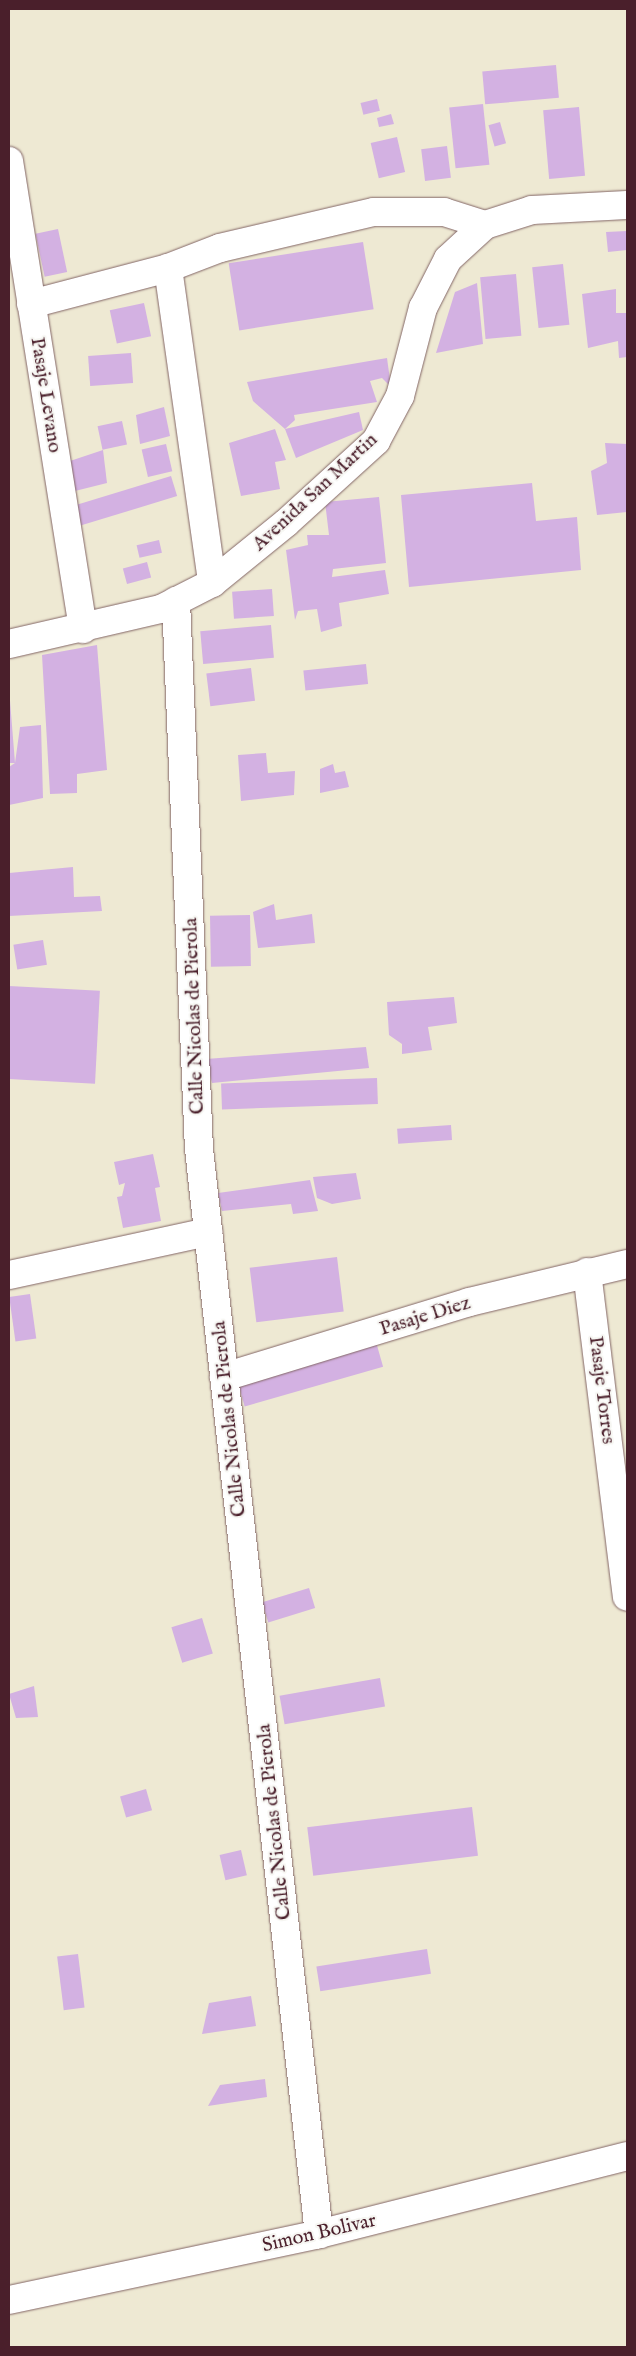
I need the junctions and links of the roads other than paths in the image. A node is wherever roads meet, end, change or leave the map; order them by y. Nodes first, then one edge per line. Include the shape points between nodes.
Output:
1 (9, 161) edge
2 (627, 205) edge
3 (485, 226) junction
4 (168, 268) junction
5 (31, 304) junction
6 (212, 583) junction
7 (176, 602) junction
8 (82, 629) junction
9 (9, 644) edge
10 (208, 1232) junction
11 (627, 1264) edge
12 (587, 1272) junction
13 (9, 1276) edge
14 (224, 1377) junction
15 (627, 1597) edge
16 (627, 2156) edge
17 (319, 2234) junction
18 (9, 2300) edge

1 - 5 street, Pasaje Levano
2 - 3 street, Avenida San Martin via 532,210
3 - 4 street via 444,212 374,212 220,248
3 - 6 street, Avenida San Martin via 448,260 423,308 400,396 376,441 286,523
4 - 5 street
4 - 6 street
5 - 8 street, Pasaje Levano
6 - 7 street, Avenida San Martin
7 - 8 street, Avenida San Martin
7 - 10 street, Calle Nicolas de Pierola via 199,1149
8 - 9 street, Avenida San Martin
10 - 13 street
10 - 14 street, Calle Nicolas de Pierola
11 - 12 street, Pasaje Diez
12 - 14 street, Pasaje Diez via 469,1302
12 - 15 street, Pasaje Torres
14 - 17 street, Calle Nicolas de Pierola
16 - 17 street, Simon Bolivar
17 - 18 street, Simon Bolivar

